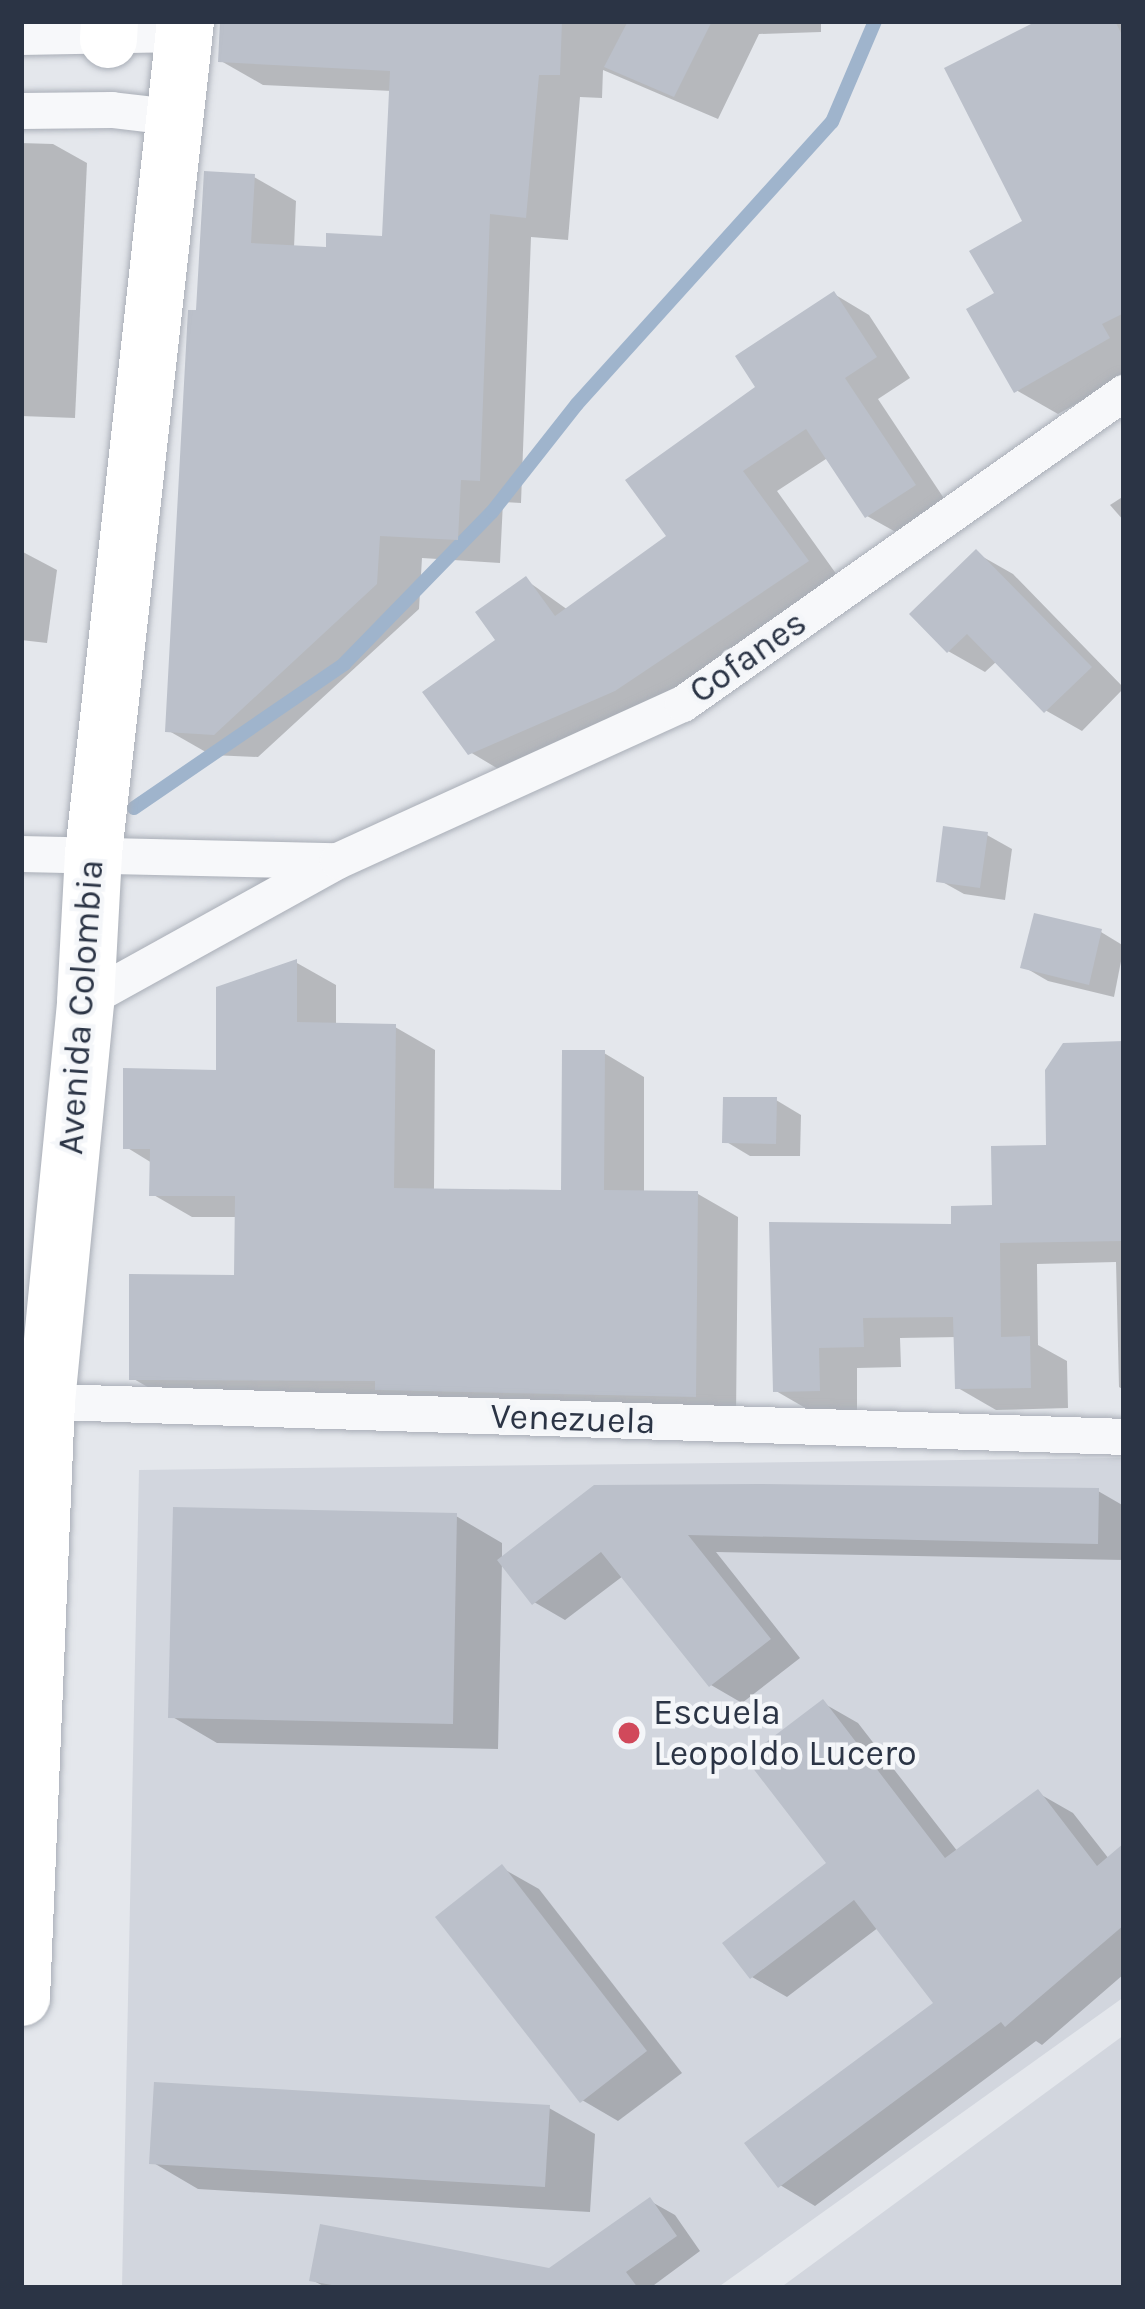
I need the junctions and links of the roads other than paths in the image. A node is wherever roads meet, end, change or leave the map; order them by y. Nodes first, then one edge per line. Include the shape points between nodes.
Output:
1 (184, 28) edge
2 (108, 30) edge
3 (21, 37) edge
4 (21, 112) edge
5 (171, 117) junction
6 (1124, 393) edge
7 (92, 853) junction
8 (21, 854) edge
9 (338, 862) junction
10 (85, 1001) junction
11 (33, 1401) edge
12 (1124, 1438) edge
13 (22, 1930) edge
14 (21, 1997) edge

1 - 2 street
1 - 5 main road, Avenida Colombia
2 - 3 street
4 - 5 street
5 - 7 main road, Avenida Colombia
6 - 9 street, Cofanes via 683,704
7 - 8 street, Cofanes
7 - 9 street, Cofanes
7 - 10 main road, Avenida Colombia
9 - 10 street, Cofanes
10 - 11 main road, Avenida Colombia
11 - 12 street, Venezuela
11 - 13 main road, Avenida Colombia
13 - 14 main road, Avenida Colombia

